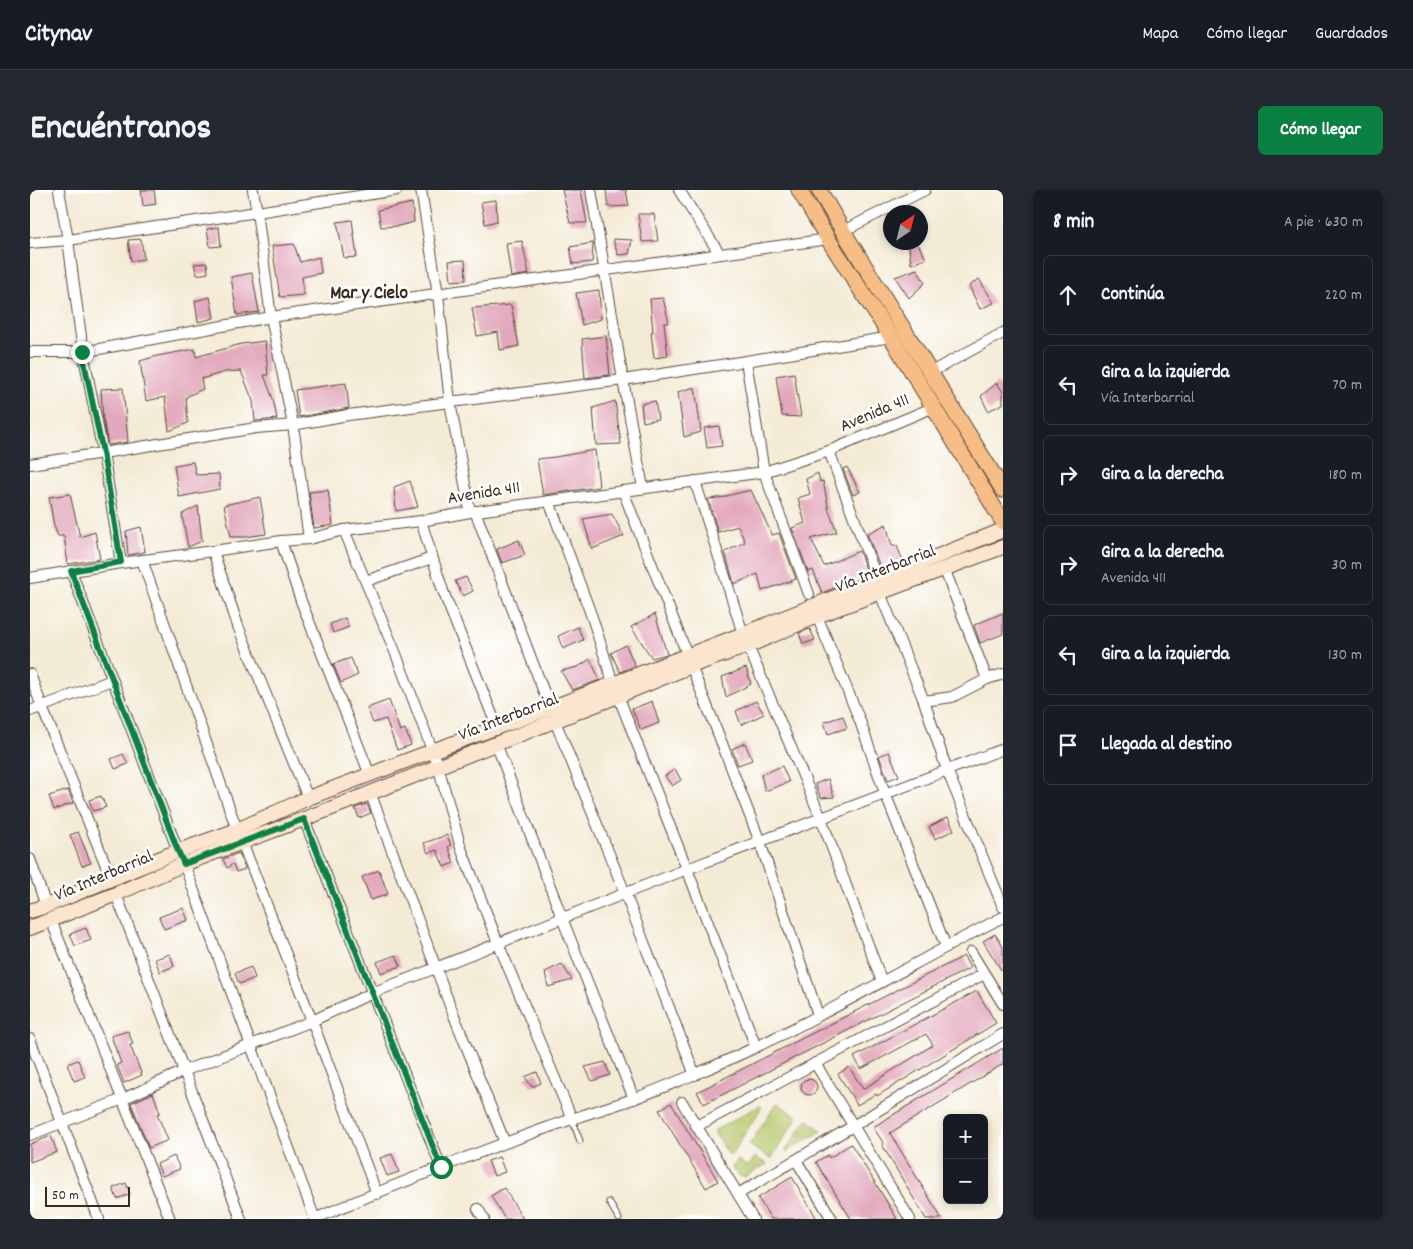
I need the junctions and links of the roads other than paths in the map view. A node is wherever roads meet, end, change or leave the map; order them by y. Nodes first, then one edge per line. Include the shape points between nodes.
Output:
1 (59, 190) edge
2 (253, 190) edge
3 (397, 190) edge
4 (421, 190) edge
5 (591, 190) edge
6 (679, 190) edge
7 (799, 190) edge
8 (819, 190) edge
9 (925, 190) edge
10 (257, 212) junction
11 (843, 232) junction
12 (828, 239) junction
13 (68, 240) junction
14 (30, 243) edge
15 (720, 253) junction
16 (604, 270) junction
17 (438, 294) junction
18 (271, 318) junction
19 (1003, 333) edge
20 (891, 337) junction
21 (30, 352) edge
22 (82, 352) junction
23 (746, 361) junction
24 (930, 372) junction
25 (623, 380) junction
26 (450, 402) junction
27 (934, 406) junction
28 (293, 425) junction
29 (829, 451) junction
30 (103, 453) junction
31 (30, 464) edge
32 (764, 472) junction
33 (695, 481) junction
34 (644, 488) junction
35 (1003, 490) edge
36 (623, 491) junction
37 (549, 501) junction
38 (472, 511) junction
39 (421, 521) junction
40 (1003, 522) edge
41 (344, 530) junction
42 (1003, 530) edge
43 (309, 539) junction
44 (281, 541) junction
45 (1003, 547) edge
46 (213, 551) junction
47 (432, 558) junction
48 (142, 560) junction
49 (121, 562) junction
50 (944, 568) junction
51 (71, 571) junction
52 (30, 578) edge
53 (366, 581) junction
54 (878, 586) junction
55 (810, 594) dead end
56 (817, 616) junction
57 (746, 640) junction
58 (689, 660) junction
59 (30, 674) edge
60 (1003, 674) edge
61 (987, 679) junction
62 (112, 680) junction
63 (615, 690) junction
64 (924, 701) junction
65 (42, 707) junction
66 (30, 711) edge
67 (552, 714) junction
68 (497, 727) junction
69 (496, 743) junction
70 (1003, 749) edge
71 (432, 751) junction
72 (438, 766) junction
73 (947, 770) junction
74 (370, 775) junction
75 (370, 792) junction
76 (885, 793) junction
77 (308, 798) junction
78 (821, 818) junction
79 (304, 819) junction
80 (240, 836) junction
81 (760, 842) junction
82 (178, 851) junction
83 (30, 859) edge
84 (184, 864) junction
85 (687, 869) junction
86 (111, 878) junction
87 (625, 893) junction
88 (116, 894) junction
89 (1003, 907) edge
90 (30, 911) edge
91 (49, 913) junction
92 (1003, 917) edge
93 (562, 918) junction
94 (30, 928) edge
95 (498, 943) junction
96 (946, 947) junction
97 (971, 952) dead end
98 (436, 968) junction
99 (984, 974) junction
100 (882, 982) junction
101 (372, 993) junction
102 (1003, 1004) edge
103 (818, 1015) junction
104 (312, 1021) junction
105 (1003, 1034) edge
106 (30, 1039) edge
107 (251, 1044) junction
108 (756, 1047) junction
109 (815, 1063) junction
110 (184, 1071) junction
111 (695, 1075) junction
112 (123, 1099) junction
113 (634, 1099) junction
114 (682, 1102) dead end
115 (572, 1119) junction
116 (61, 1123) junction
117 (696, 1126) junction
118 (853, 1126) junction
119 (30, 1134) edge
120 (580, 1141) dead end
121 (505, 1144) junction
122 (796, 1160) junction
123 (441, 1167) junction
124 (377, 1194) junction
125 (738, 1194) junction
126 (609, 1202) dead end
127 (478, 1209) dead end
128 (99, 1219) edge
129 (170, 1219) edge
130 (241, 1219) edge
131 (315, 1219) edge
132 (484, 1219) edge
133 (619, 1219) edge
134 (754, 1219) edge
135 (832, 1219) edge
136 (910, 1219) edge

1 - 13 street
2 - 10 street
3 - 10 street
4 - 17 street
5 - 16 street
6 - 15 street
7 - 12 main road
8 - 11 main road
9 - 11 street
10 - 13 street
10 - 18 street
11 - 24 main road
12 - 15 street
12 - 20 main road
13 - 14 street
13 - 22 street
15 - 16 street
16 - 17 street
16 - 25 street
17 - 18 street
17 - 26 street
18 - 22 street
18 - 28 street
19 - 24 street
20 - 23 street
20 - 27 main road
21 - 22 street
22 - 30 street
23 - 25 street
23 - 32 street
24 - 35 main road
25 - 26 street
25 - 34 street
26 - 28 street
26 - 38 street
27 - 29 street, Avenida 411
27 - 40 main road
28 - 30 street
28 - 43 street
29 - 32 street, Avenida 411
29 - 54 street
30 - 31 street
30 - 49 street
32 - 33 street, Avenida 411
32 - 55 street
33 - 34 street, Avenida 411
33 - 57 street
34 - 36 street, Avenida 411
36 - 37 street, Avenida 411
36 - 58 street
37 - 38 street, Avenida 411
37 - 63 street
38 - 39 street, Avenida 411
38 - 67 street
39 - 41 street, Avenida 411
39 - 47 street
41 - 43 street, Avenida 411
41 - 53 street
42 - 54 main road, Vía Interbarrial
43 - 44 street, Avenida 411
44 - 46 street, Avenida 411
44 - 74 street via 300,601
45 - 50 main road, Vía Interbarrial
46 - 48 street, Avenida 411
46 - 77 street via 238,626
47 - 53 street
47 - 68 street
48 - 49 street, Avenida 411
48 - 80 street
49 - 51 street, Avenida 411
50 - 54 main road, Vía Interbarrial
50 - 61 street
51 - 52 street, Avenida 411
51 - 62 street
53 - 71 street
54 - 56 main road, Vía Interbarrial
54 - 57 main road, Vía Interbarrial
54 - 64 street
56 - 57 main road, Vía Interbarrial
56 - 76 street
57 - 58 main road, Vía Interbarrial
57 - 78 street
58 - 63 main road, Vía Interbarrial
58 - 81 street
59 - 65 street
60 - 61 street
61 - 64 street via 952,697
62 - 65 street
62 - 82 street
63 - 67 main road, Vía Interbarrial
63 - 85 street
64 - 73 street
65 - 66 street
65 - 86 street
67 - 68 main road, Vía Interbarrial
67 - 69 main road, Vía Interbarrial
67 - 87 street
68 - 71 main road, Vía Interbarrial
69 - 72 main road, Vía Interbarrial
69 - 93 street
70 - 73 street
71 - 72 street
71 - 74 main road, Vía Interbarrial
72 - 75 main road, Vía Interbarrial
72 - 95 street via 461,848
73 - 76 street
73 - 89 street
74 - 77 main road, Vía Interbarrial
75 - 79 main road, Vía Interbarrial
75 - 98 street
76 - 78 street
76 - 96 street
77 - 80 main road, Vía Interbarrial
78 - 81 street
78 - 100 street
79 - 80 main road, Vía Interbarrial
79 - 101 street
80 - 82 main road, Vía Interbarrial
80 - 84 main road, Vía Interbarrial
80 - 104 street
81 - 85 street
81 - 103 street
82 - 84 street
82 - 86 main road, Vía Interbarrial
83 - 91 street
84 - 88 main road, Vía Interbarrial
84 - 107 street
85 - 87 street
85 - 108 street
86 - 91 main road, Vía Interbarrial
87 - 93 street
87 - 111 street
88 - 91 main road, Vía Interbarrial
88 - 110 street
90 - 91 main road, Vía Interbarrial
91 - 94 main road, Vía Interbarrial
91 - 112 street
92 - 96 street
93 - 95 street
93 - 113 street
95 - 98 street
95 - 115 street
96 - 100 street
97 - 99 street
98 - 101 street
98 - 121 street
99 - 102 street
99 - 109 street
100 - 103 street
101 - 104 street
101 - 123 street
103 - 108 street
104 - 107 street
104 - 124 street
105 - 118 street
106 - 116 street
107 - 110 street
107 - 131 street
108 - 111 street
109 - 117 street
109 - 118 street
110 - 112 street
110 - 130 street
111 - 113 street
112 - 116 street
112 - 129 street
113 - 115 street
114 - 117 street
115 - 120 lane
115 - 121 street
116 - 119 street
116 - 128 street
117 - 125 street
118 - 122 street
118 - 136 street
121 - 123 street
122 - 125 street
122 - 135 street
123 - 124 street
124 - 131 street
125 - 134 street
126 - 133 lane
127 - 132 street

